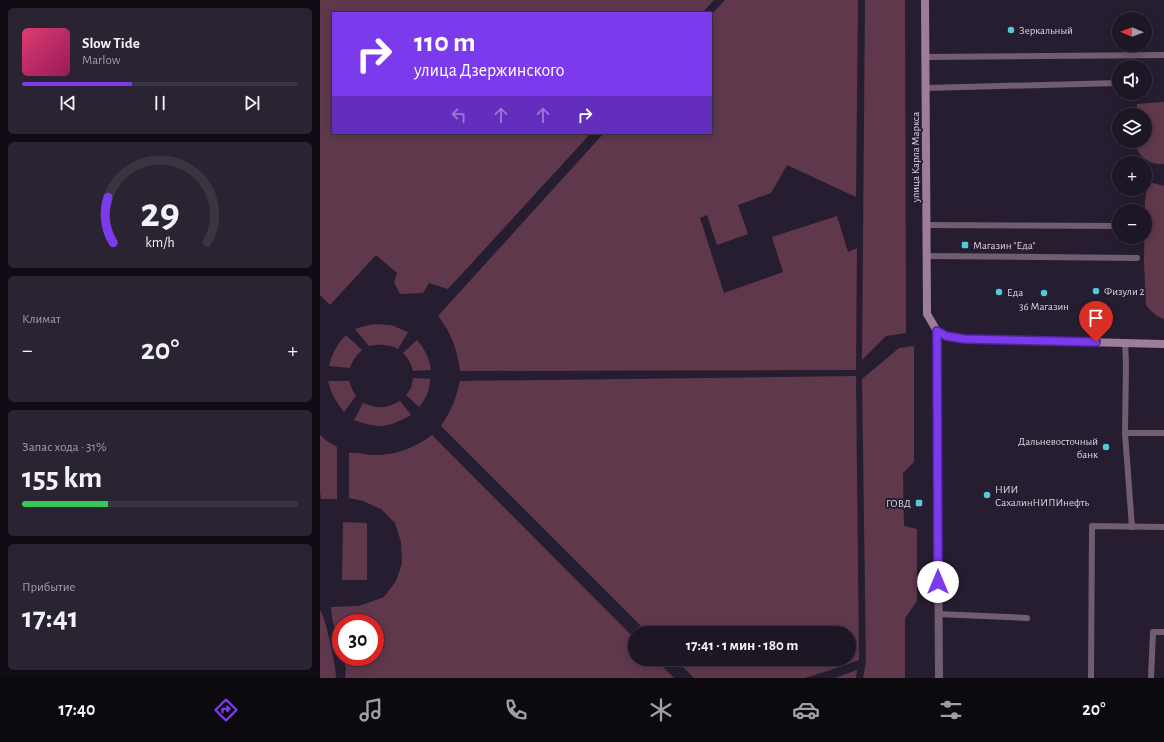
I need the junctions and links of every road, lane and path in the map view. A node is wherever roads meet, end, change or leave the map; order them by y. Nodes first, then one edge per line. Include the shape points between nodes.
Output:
1 (925, 0) edge
2 (1164, 55) edge
3 (925, 57) junction
4 (1112, 83) edge
5 (926, 88) junction
6 (926, 225) junction
7 (1112, 226) edge
8 (927, 256) junction
9 (1137, 258) dead end
10 (937, 331) junction
11 (1125, 342) junction
12 (1164, 344) edge
13 (1125, 433) junction
14 (1164, 433) edge
15 (1132, 527) junction
16 (1164, 527) edge
17 (938, 614) junction
18 (1027, 618) dead end
19 (1164, 632) edge
20 (939, 678) edge
21 (1091, 678) edge
22 (1151, 678) edge

1 - 3 street, улица Карла Маркса
2 - 3 lane
3 - 5 street, улица Карла Маркса
4 - 5 lane
5 - 6 street, улица Карла Маркса
6 - 7 lane
6 - 8 street, улица Карла Маркса
8 - 9 lane
8 - 10 street, улица Карла Маркса via 927,314
10 - 11 street via 946,336 964,339
10 - 17 street
11 - 12 street
11 - 13 lane
13 - 14 lane
13 - 15 lane
15 - 16 lane
15 - 21 lane via 1092,526
17 - 18 lane
17 - 20 street
19 - 22 lane via 1153,632

